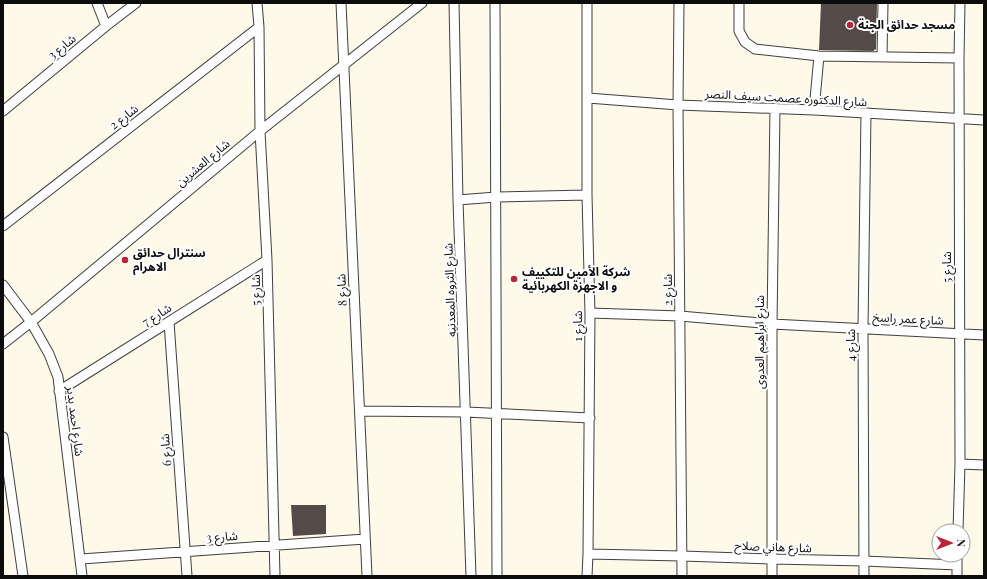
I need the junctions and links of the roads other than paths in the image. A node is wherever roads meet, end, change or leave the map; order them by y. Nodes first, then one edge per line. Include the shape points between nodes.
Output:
1 (97, 3) edge
2 (136, 3) edge
3 (257, 3) edge
4 (341, 3) edge
5 (422, 3) edge
6 (454, 3) edge
7 (495, 3) edge
8 (587, 3) edge
9 (679, 3) edge
10 (739, 3) edge
11 (883, 3) edge
12 (960, 3) edge
13 (106, 26) junction
14 (259, 27) junction
15 (819, 56) junction
16 (882, 57) junction
17 (959, 58) junction
18 (344, 65) junction
19 (588, 98) junction
20 (678, 105) junction
21 (775, 108) junction
22 (814, 110) junction
23 (3, 111) edge
24 (866, 113) junction
25 (959, 119) junction
26 (984, 120) edge
27 (260, 131) junction
28 (587, 195) junction
29 (496, 197) junction
30 (458, 200) junction
31 (3, 226) edge
32 (267, 260) junction
33 (3, 285) edge
34 (590, 313) junction
35 (680, 316) junction
36 (31, 322) junction
37 (169, 322) junction
38 (772, 324) junction
39 (863, 328) junction
40 (960, 334) junction
41 (984, 335) edge
42 (3, 344) edge
43 (59, 391) junction
44 (360, 412) junction
45 (466, 412) junction
46 (497, 413) junction
47 (590, 418) junction
48 (3, 437) edge
49 (960, 464) junction
50 (984, 465) edge
51 (958, 523) edge
52 (365, 539) junction
53 (273, 546) junction
54 (186, 552) junction
55 (588, 554) junction
56 (682, 556) junction
57 (81, 559) junction
58 (772, 559) junction
59 (864, 561) junction
60 (957, 565) joint
61 (23, 576) edge
62 (82, 576) edge
63 (188, 576) edge
64 (275, 576) edge
65 (367, 576) edge
66 (471, 576) edge
67 (497, 576) edge
68 (587, 576) edge
69 (682, 576) edge
70 (772, 576) edge
71 (864, 576) edge
72 (957, 576) edge

1 - 13 street
2 - 13 street, شارع 3
3 - 14 street, شارع 5
4 - 18 street, شارع 8
5 - 18 street, شارع العشرين
6 - 30 street, شارع الثروه المعدنيه
7 - 29 street
8 - 19 street, شارع 1
9 - 20 street, شارع 2
10 - 15 street via 739,31 745,42 754,49
11 - 16 street
12 - 17 street, شارع 5
13 - 23 street, شارع 3
14 - 27 street, شارع 5
14 - 31 street, شارع 2
15 - 16 street
15 - 22 street
16 - 17 street
17 - 25 street, شارع 5
18 - 27 street, شارع العشرين
18 - 44 street, شارع 8
19 - 20 street, شارع الدكتوره عصمت سيف النصر
19 - 28 street, شارع 1
20 - 21 street, شارع الدكتوره عصمت سيف النصر
20 - 35 street, شارع 2
21 - 22 street, شارع الدكتوره عصمت سيف النصر
21 - 38 street, شارع ابراهيم العدوى
22 - 24 street, شارع الدكتوره عصمت سيف النصر
24 - 25 street, شارع الدكتوره عصمت سيف النصر
24 - 39 street, شارع 4
25 - 26 street, شارع الدكتوره عصمت سيف النصر
25 - 40 street, شارع 5
27 - 32 street, شارع 5
27 - 36 street, شارع العشرين
28 - 29 street
28 - 34 street, شارع 1
29 - 30 street
29 - 46 street
30 - 45 street, شارع الثروه المعدنيه
32 - 37 street, شارع 7
32 - 53 street, شارع 5
33 - 36 street, شارع احمد بدير
34 - 35 street, شارع عمر راسخ
34 - 47 street, شارع 1
35 - 38 street, شارع عمر راسخ
35 - 56 street, شارع 2
36 - 42 street, شارع العشرين
36 - 43 street, شارع احمد بدير via 54,365
37 - 43 street, شارع 7
37 - 54 street, شارع 6
38 - 39 street, شارع عمر راسخ
38 - 58 street, شارع ابراهيم العدوى
39 - 40 street, شارع عمر راسخ
39 - 59 street, شارع 4
40 - 41 street, شارع عمر راسخ
40 - 49 street, شارع 5
43 - 57 street, شارع احمد بدير
44 - 45 street
44 - 52 street, شارع 8
45 - 46 street
45 - 66 street, شارع الثروه المعدنيه
46 - 47 street
46 - 67 street
47 - 55 street, شارع 1
48 - 61 street
49 - 50 street
49 - 51 street, شارع 5
52 - 53 street, شارع 3
52 - 65 street, شارع 8
53 - 54 street, شارع 3
53 - 64 street, شارع 5
54 - 57 street, شارع 3
54 - 63 street, شارع 6
55 - 56 street, شارع هاني صلاح
55 - 68 street, شارع 1
56 - 58 street, شارع هاني صلاح
56 - 69 street, شارع 2
57 - 62 street, شارع احمد بدير
58 - 59 street, شارع هاني صلاح
58 - 70 street, شارع ابراهيم العدوى
59 - 60 street, شارع هاني صلاح
59 - 71 street, شارع 4
60 - 72 street

